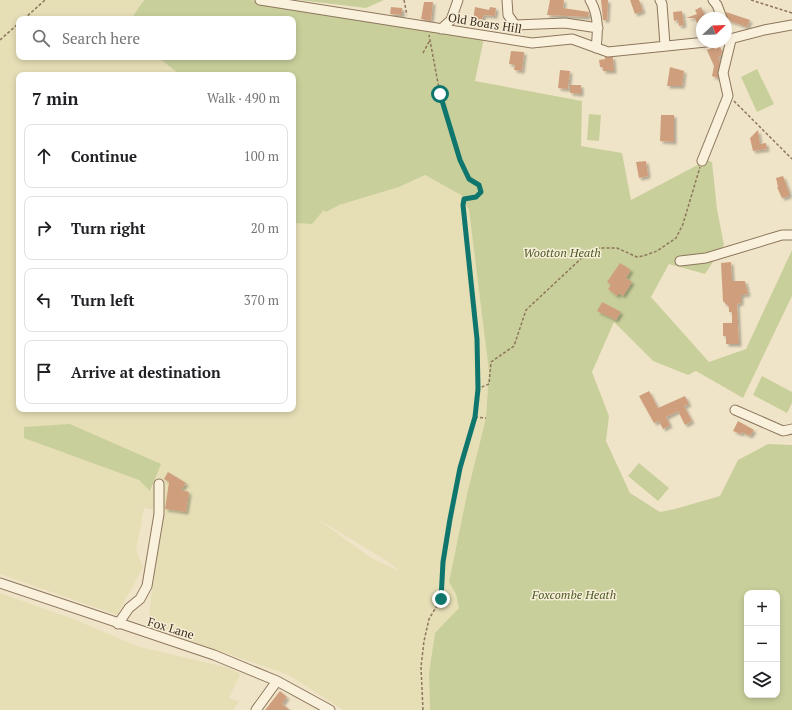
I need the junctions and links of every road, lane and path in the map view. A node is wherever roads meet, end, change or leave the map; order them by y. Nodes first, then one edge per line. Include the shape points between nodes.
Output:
1 (45, 0) edge
2 (260, 0) edge
3 (404, 0) edge
4 (458, 0) edge
5 (507, 0) edge
6 (590, 0) edge
7 (660, 0) edge
8 (713, 0) edge
9 (751, 0) edge
10 (720, 12) edge
11 (792, 13) edge
12 (27, 16) edge
13 (408, 22) junction
14 (792, 25) edge
15 (16, 26) edge
16 (431, 27) junction
17 (598, 28) junction
18 (441, 29) junction
19 (732, 38) edge
20 (0, 40) edge
21 (430, 40) junction
22 (696, 43) edge
23 (665, 45) junction
24 (596, 48) junction
25 (727, 48) edge
26 (423, 53) dead end
27 (728, 96) junction
28 (792, 159) edge
29 (702, 161) joint
30 (792, 235) edge
31 (680, 261) dead end
32 (478, 389) junction
33 (735, 410) dead end
34 (475, 417) junction
35 (486, 418) dead end
36 (792, 429) edge
37 (159, 484) dead end
38 (0, 582) edge
39 (118, 624) junction
40 (277, 681) junction
41 (256, 710) edge
42 (330, 710) edge
43 (423, 710) edge

1 - 12 path
2 - 13 street, Old Boars Hill
3 - 13 path
4 - 18 street via 451,20
5 - 17 street via 508,15 516,25 565,23
6 - 17 street
7 - 23 street
8 - 10 street
9 - 11 path
13 - 16 street, Old Boars Hill
14 - 19 street
15 - 20 path
16 - 18 street, Old Boars Hill
16 - 21 path
17 - 24 street
18 - 24 street, Old Boars Hill via 532,43 572,39
21 - 26 path
21 - 32 path via 440,94 460,160 469,179 479,185 481,192 476,197 464,199 463,205 477,339
22 - 23 street, Old Boars Hill
23 - 24 street, Old Boars Hill via 608,52
25 - 27 street via 723,73
27 - 28 path
27 - 29 street
29 - 32 path via 683,224 676,238 657,251 643,256 637,257 618,248 599,248 586,254 526,310 514,346 491,362 489,384
30 - 31 street via 782,235 706,258
32 - 34 path
33 - 36 street via 783,431
34 - 35 path
34 - 43 path via 460,468 443,562 441,599 429,620 424,641 421,667
37 - 39 street via 159,514 147,586 140,599 129,608
38 - 39 street, Fox Lane
39 - 40 street, Fox Lane via 208,652
40 - 41 street
40 - 42 street, Fox Lane

